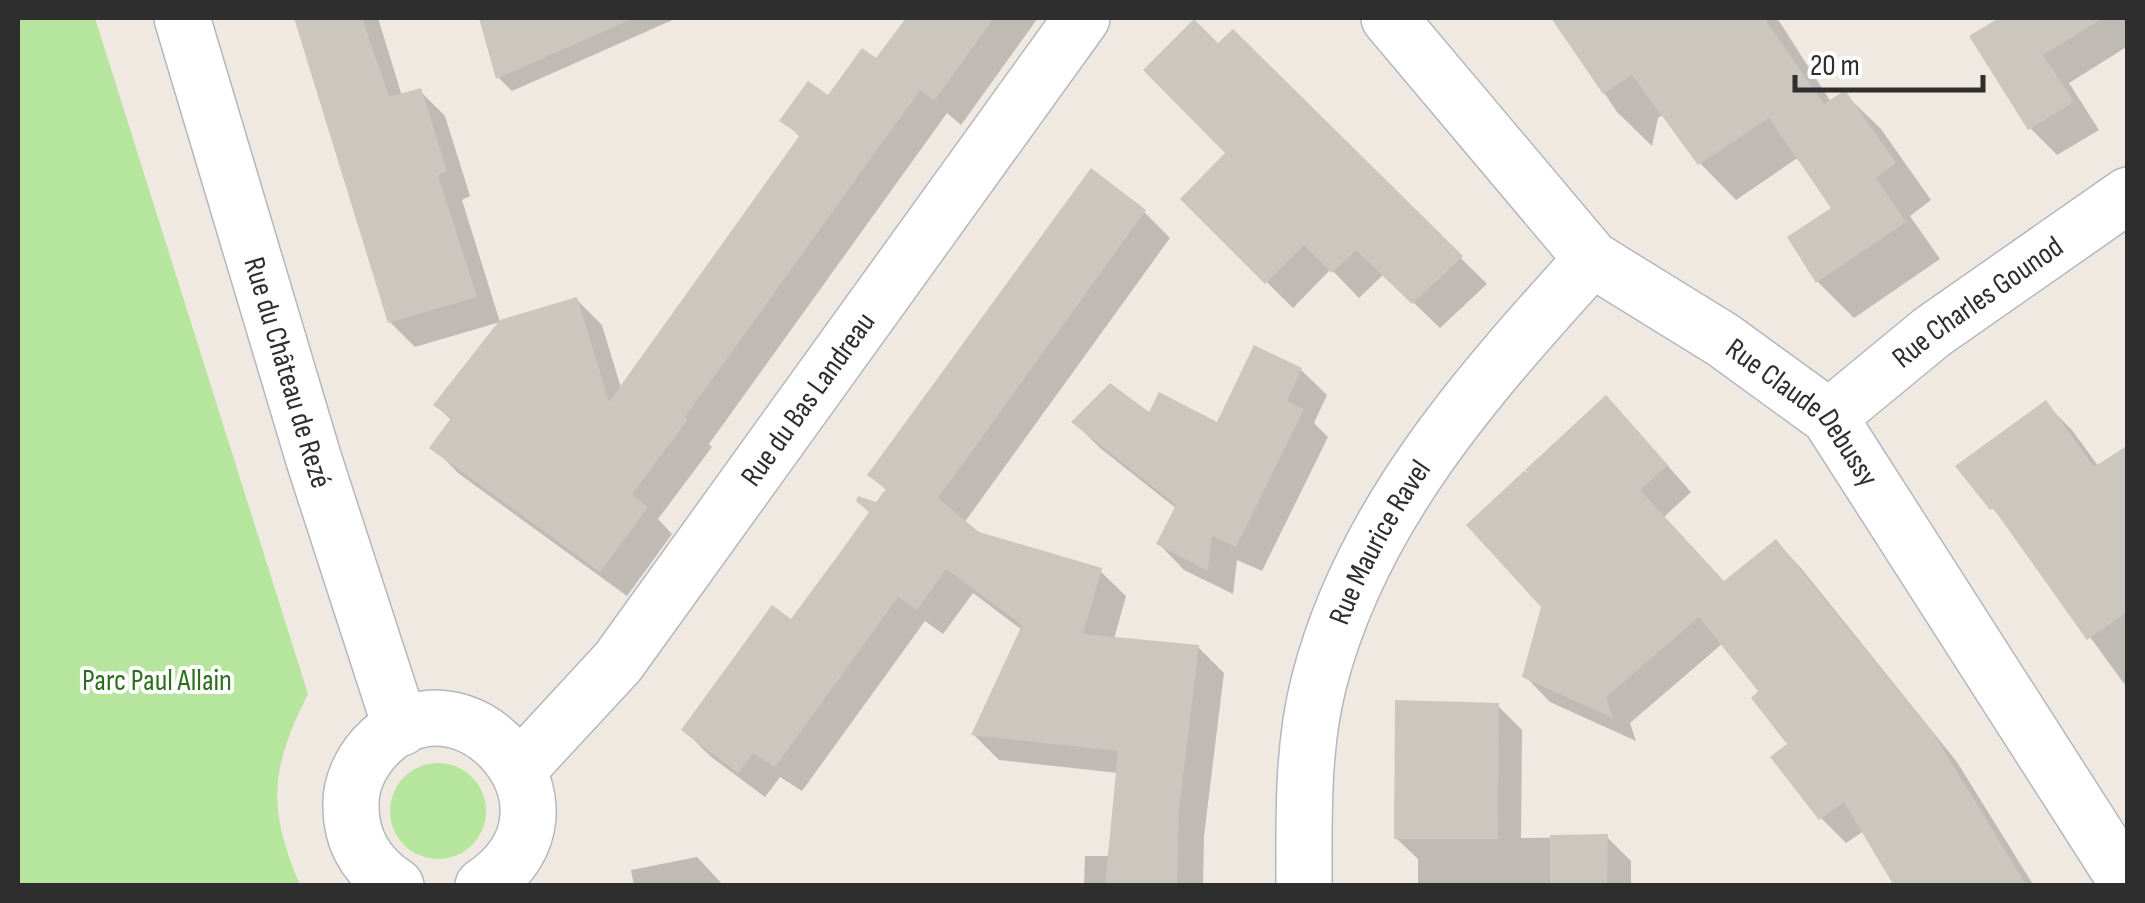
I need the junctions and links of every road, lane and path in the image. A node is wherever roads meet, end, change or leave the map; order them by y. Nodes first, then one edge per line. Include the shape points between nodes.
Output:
1 (182, 18) edge
2 (1082, 18) edge
3 (1389, 18) edge
4 (2128, 195) edge
5 (1592, 259) junction
6 (1829, 416) junction
7 (401, 728) junction
8 (519, 769) junction
9 (2128, 884) edge
10 (396, 886) edge
11 (483, 886) edge
12 (1304, 886) edge

1 - 7 street, Rue du Château de Rezé
2 - 8 street, Rue du Bas Landreau via 618,662
3 - 5 street, Rue Claude Debussy
4 - 6 street, Rue Charles Gounod via 1932,332
5 - 6 street, Rue Claude Debussy
5 - 12 street, Rue Maurice Ravel via 1460,414 1370,544 1318,683 1304,774
6 - 9 street, Rue Claude Debussy
7 - 8 street via 423,720 469,724 490,735
7 - 10 street via 367,756 351,798 361,850
8 - 11 street via 526,826 510,862

